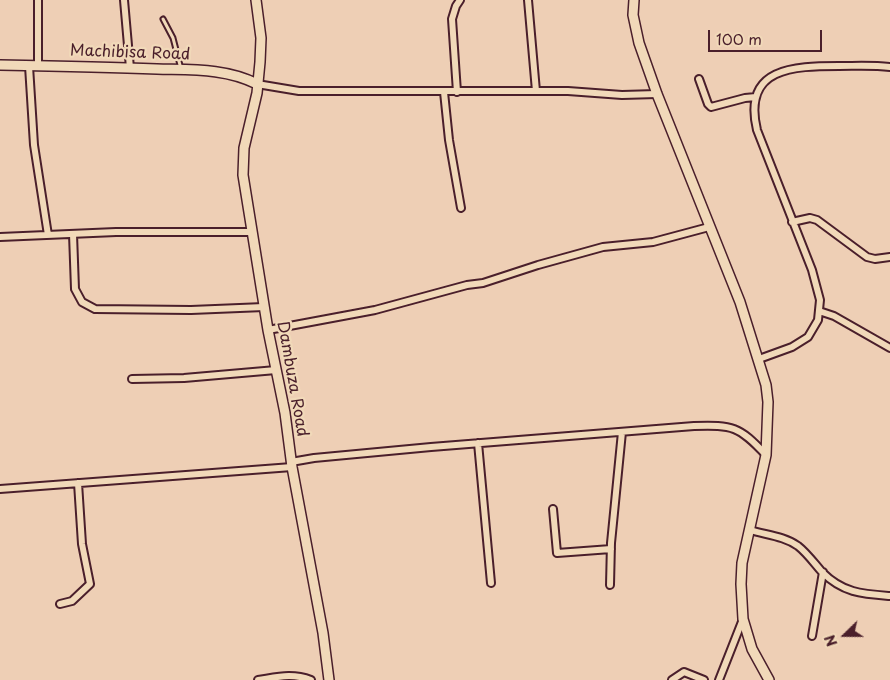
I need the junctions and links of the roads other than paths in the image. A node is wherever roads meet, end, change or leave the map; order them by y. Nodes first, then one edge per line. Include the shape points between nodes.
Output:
1 (38, 0) edge
2 (124, 0) edge
3 (256, 0) edge
4 (460, 0) edge
5 (528, 0) edge
6 (634, 0) edge
7 (163, 19) dead end
8 (0, 65) edge
9 (33, 66) junction
10 (890, 67) edge
11 (130, 68) junction
12 (181, 69) junction
13 (699, 79) dead end
14 (258, 84) junction
15 (536, 91) junction
16 (444, 92) junction
17 (457, 92) junction
18 (657, 94) junction
19 (756, 97) junction
20 (461, 208) dead end
21 (792, 222) junction
22 (708, 227) junction
23 (252, 232) junction
24 (73, 234) junction
25 (48, 235) junction
26 (0, 237) edge
27 (890, 257) edge
28 (264, 307) junction
29 (819, 311) junction
30 (268, 330) junction
31 (890, 348) edge
32 (759, 359) junction
33 (276, 370) junction
34 (132, 379) dead end
35 (622, 432) junction
36 (478, 443) junction
37 (766, 455) junction
38 (292, 465) junction
39 (78, 483) junction
40 (0, 489) edge
41 (553, 509) dead end
42 (750, 530) junction
43 (610, 549) junction
44 (822, 572) junction
45 (491, 583) dead end
46 (610, 585) dead end
47 (890, 596) edge
48 (60, 604) dead end
49 (743, 619) junction
50 (812, 636) dead end
51 (258, 680) edge
52 (312, 680) edge
53 (330, 680) edge
54 (672, 680) edge
55 (704, 680) edge
56 (719, 680) edge
57 (769, 680) edge

1 - 9 street
2 - 11 street
3 - 14 street, Dambuza Road via 261,44
4 - 17 street via 452,19
5 - 15 street
6 - 18 street via 636,32
7 - 12 lane via 173,38
8 - 9 street, Machibisa Road
9 - 11 street, Machibisa Road
9 - 25 street via 34,145
10 - 19 street via 810,66 791,69 770,77
11 - 12 street, Machibisa Road
12 - 14 street, Machibisa Road via 224,72
13 - 19 street via 711,106
14 - 16 street via 299,91
14 - 23 street, Dambuza Road via 243,155
15 - 17 street
15 - 18 street
16 - 17 street
16 - 20 street
18 - 22 street
19 - 21 street via 754,118 757,130
21 - 27 street via 810,218 817,220 866,257
21 - 29 street via 816,282
22 - 30 street via 653,242 603,247 483,283 386,307
22 - 32 street via 740,302
23 - 24 street
23 - 28 street, Dambuza Road
24 - 25 street
24 - 28 street via 75,290 82,302 95,309
25 - 26 street
28 - 30 street, Dambuza Road
29 - 31 street
29 - 32 street via 812,331 800,343
30 - 33 street, Dambuza Road
32 - 37 street via 768,402
33 - 34 street
33 - 38 street, Dambuza Road
35 - 36 street
35 - 37 street via 725,426 753,441
35 - 43 street
36 - 38 street via 314,458
36 - 45 street
37 - 42 street
38 - 39 street
38 - 53 street, Dambuza Road
39 - 40 street
39 - 48 street via 82,544 90,584 72,601
41 - 43 street via 557,553
42 - 44 street via 797,546
42 - 49 street via 742,563
43 - 46 street
44 - 47 street via 852,592
44 - 50 street
49 - 56 street
49 - 57 street via 752,649
51 - 52 street via 292,675
54 - 55 street via 684,672

